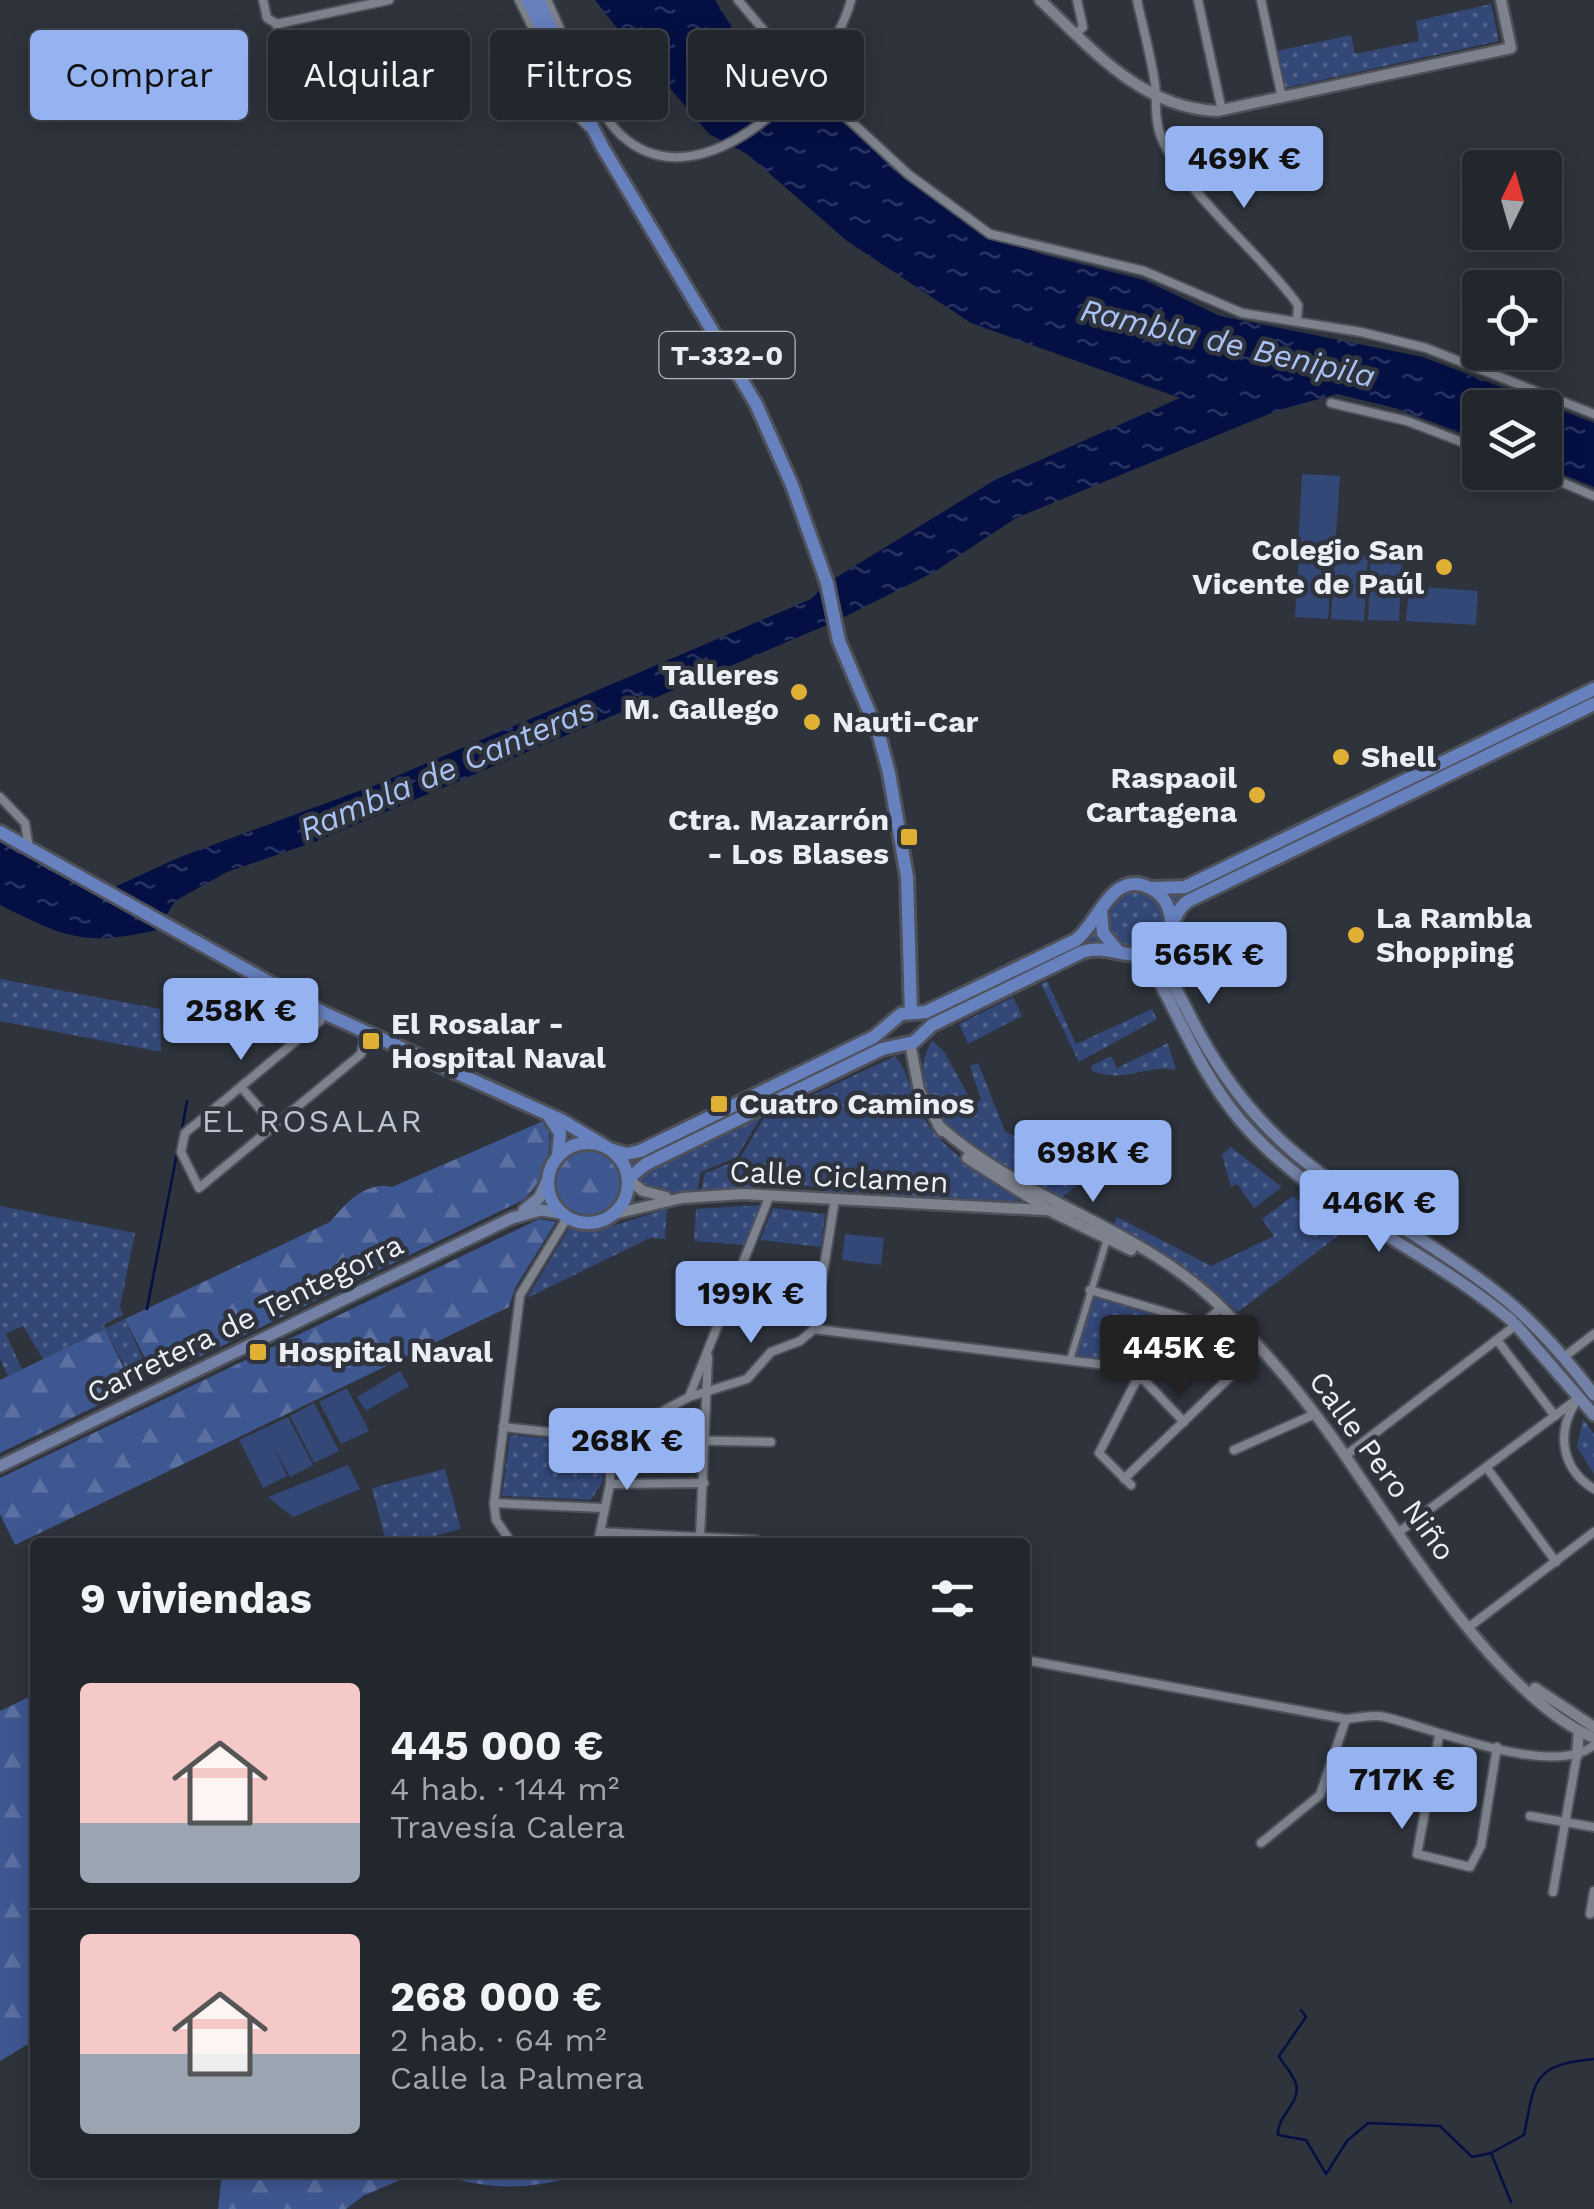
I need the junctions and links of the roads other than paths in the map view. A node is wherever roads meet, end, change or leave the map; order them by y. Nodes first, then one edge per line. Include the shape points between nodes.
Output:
1 (263, 0) edge
2 (389, 0) edge
3 (519, 0) edge
4 (528, 0) edge
5 (538, 0) edge
6 (547, 0) edge
7 (738, 0) edge
8 (851, 0) edge
9 (1040, 0) edge
10 (1077, 0) edge
11 (1137, 0) edge
12 (1198, 0) edge
13 (1261, 0) edge
14 (1500, 0) edge
15 (277, 24) junction
16 (277, 30) edge
17 (764, 30) edge
18 (839, 30) edge
19 (1076, 34) junction
20 (1154, 96) junction
21 (1282, 98) junction
22 (1222, 111) junction
23 (760, 120) edge
24 (849, 120) edge
25 (618, 133) junction
26 (599, 141) junction
27 (1297, 320) junction
28 (1332, 402) dead end
29 (1594, 414) edge
30 (1462, 442) edge
31 (1562, 482) edge
32 (1594, 496) edge
33 (1594, 689) edge
34 (1594, 704) edge
35 (0, 797) edge
36 (0, 832) edge
37 (29, 849) junction
38 (1149, 887) junction
39 (1102, 908) junction
40 (1171, 925) junction
41 (1166, 939) junction
42 (1119, 951) junction
43 (1135, 956) junction
44 (324, 1013) junction
45 (911, 1013) junction
46 (893, 1021) junction
47 (366, 1032) junction
48 (922, 1033) junction
49 (907, 1044) junction
50 (241, 1087) junction
51 (538, 1110) junction
52 (938, 1125) junction
53 (274, 1126) junction
54 (608, 1149) junction
55 (558, 1156) junction
56 (628, 1179) junction
57 (548, 1181) junction
58 (1021, 1193) junction
59 (770, 1195) junction
60 (682, 1198) junction
61 (834, 1199) junction
62 (1017, 1210) junction
63 (1054, 1212) junction
64 (614, 1214) junction
65 (564, 1215) junction
66 (512, 1218) junction
67 (1112, 1237) junction
68 (1090, 1290) junction
69 (1222, 1307) junction
70 (1514, 1323) junction
71 (1204, 1324) junction
72 (814, 1329) junction
73 (1594, 1334) edge
74 (1497, 1340) junction
75 (1260, 1348) junction
76 (708, 1350) junction
77 (1564, 1358) junction
78 (1070, 1360) junction
79 (1144, 1380) junction
80 (706, 1390) junction
81 (1590, 1393) edge
82 (689, 1398) junction
83 (1315, 1414) junction
84 (1555, 1416) junction
85 (1594, 1416) edge
86 (1184, 1422) junction
87 (503, 1426) junction
88 (706, 1438) junction
89 (611, 1439) junction
90 (771, 1442) dead end
91 (1234, 1450) dead end
92 (1346, 1456) junction
93 (0, 1466) edge
94 (1487, 1468) junction
95 (704, 1483) junction
96 (610, 1484) junction
97 (1594, 1489) edge
98 (494, 1503) junction
99 (603, 1508) junction
100 (600, 1532) junction
101 (1399, 1532) junction
102 (1594, 1532) edge
103 (700, 1537) junction
104 (509, 1538) edge
105 (599, 1538) edge
106 (719, 1538) edge
107 (1556, 1562) junction
108 (1469, 1627) junction
109 (1485, 1646) junction
110 (1030, 1661) edge
111 (1346, 1718) junction
112 (1578, 1731) junction
113 (1439, 1736) junction
114 (1594, 1736) edge
115 (1497, 1747) junction
116 (1578, 1755) junction
117 (1530, 1816) dead end
118 (1566, 1822) junction
119 (1594, 1827) edge
120 (1261, 1843) dead end
121 (1594, 1891) edge
122 (1553, 1892) dead end
123 (1590, 1914) dead end

1 - 15 street via 267,18
2 - 15 street
3 - 26 street via 574,113
4 - 26 main road, T-332-0
5 - 26 main road, T-332-0
6 - 25 street
7 - 17 street
8 - 18 street
9 - 19 street
10 - 19 street via 1083,26
11 - 20 street
12 - 22 street
13 - 21 street
14 - 21 street via 1511,48
15 - 16 street
19 - 20 street
20 - 22 street
20 - 27 street via 1170,154 1281,282 1298,305
21 - 22 street
23 - 25 street via 730,146 672,154 641,149
24 - 27 street via 908,174 990,234 1144,271 1242,313
25 - 26 street
26 - 45 main road, T-332-0 via 756,404 815,548 834,622 878,735 902,840
27 - 29 street via 1426,348
28 - 30 street
31 - 32 street
33 - 38 main road via 1185,887
34 - 40 main road via 1188,900
35 - 37 street via 25,824
36 - 37 main road
37 - 44 main road
38 - 39 main road via 1124,886
38 - 40 main road via 1166,902
39 - 42 main road via 1102,933
39 - 45 main road via 1076,940 926,1012
40 - 41 main road
41 - 43 main road
41 - 77 main road via 1165,965 1200,1037 1264,1128 1326,1181 1495,1291
42 - 43 main road
42 - 48 main road via 1090,949
43 - 70 main road via 1151,966 1219,1093 1272,1154
44 - 47 main road
44 - 50 street
45 - 46 main road
45 - 48 main road
46 - 49 main road via 892,1034
46 - 54 main road via 874,1037 640,1151
47 - 51 main road
47 - 53 street via 361,1054
48 - 49 main road
49 - 52 street, Calle Pero Niño via 919,1090
49 - 56 main road via 882,1049 704,1135
50 - 53 street
50 - 53 street via 185,1133 181,1152 199,1188
51 - 54 main road
51 - 55 main road via 558,1127
52 - 58 street, Calle Pero Niño via 964,1156
52 - 67 street, Calle Pero Niño via 988,1164
54 - 55 main road via 582,1144
54 - 56 main road
55 - 57 main road
56 - 60 street, Calle Ciclamen via 649,1194
56 - 64 main road
57 - 65 main road via 550,1198
57 - 66 main road, Carretera de Tentegorra via 536,1202
58 - 62 street via 1024,1204
58 - 63 street, Calle Pero Niño
59 - 60 street, Calle Ciclamen
59 - 61 street, Calle Ciclamen
59 - 76 street
60 - 64 street, Calle Ciclamen
61 - 62 street, Calle Ciclamen
61 - 72 street
62 - 63 street, Calle Ciclamen
63 - 67 street
64 - 65 main road via 591,1223
65 - 66 main road, Carretera de Tentegorra via 541,1210
65 - 87 street via 520,1295
66 - 93 main road, Carretera de Tentegorra
67 - 68 street
67 - 69 street, Calle Pero Niño via 1189,1280
68 - 71 street
68 - 78 street
69 - 71 street
69 - 75 street, Calle Pero Niño
70 - 74 street
70 - 81 main road
71 - 79 street
72 - 78 street
72 - 80 street via 772,1352 747,1379
73 - 77 street
74 - 84 street
74 - 92 street
75 - 83 street, Calle Pero Niño
75 - 86 street
76 - 80 street
76 - 82 street
77 - 81 main road
78 - 79 street
79 - 86 street
79 - 86 street via 1135,1383 1099,1453 1128,1482
80 - 82 street
80 - 88 street
81 - 84 street
81 - 85 main road
81 - 97 street via 1568,1416 1564,1450 1573,1470
82 - 89 street
83 - 91 street
83 - 92 street, Calle Pero Niño
84 - 94 street
87 - 89 street
87 - 98 street
88 - 89 street
88 - 90 street
88 - 95 street
89 - 96 street
92 - 101 street, Calle Pero Niño
94 - 101 street
94 - 107 street
95 - 96 street
95 - 103 street
96 - 99 street
98 - 99 street
98 - 104 street
99 - 100 street
100 - 103 street
100 - 105 street
101 - 108 street, Calle Pero Niño
102 - 107 street
103 - 106 street
107 - 108 street
108 - 109 street, Calle Pero Niño
109 - 112 street, Calle Pero Niño
109 - 114 street, Calle Pero Niño
110 - 111 street
111 - 113 street via 1381,1716
111 - 120 street via 1320,1795
112 - 114 street, Calle Pero Niño
112 - 116 street
113 - 115 street
113 - 115 street via 1417,1854 1470,1867 1481,1846
114 - 116 street
115 - 116 street
116 - 118 street
117 - 118 street
118 - 119 street
118 - 122 street
121 - 123 street

